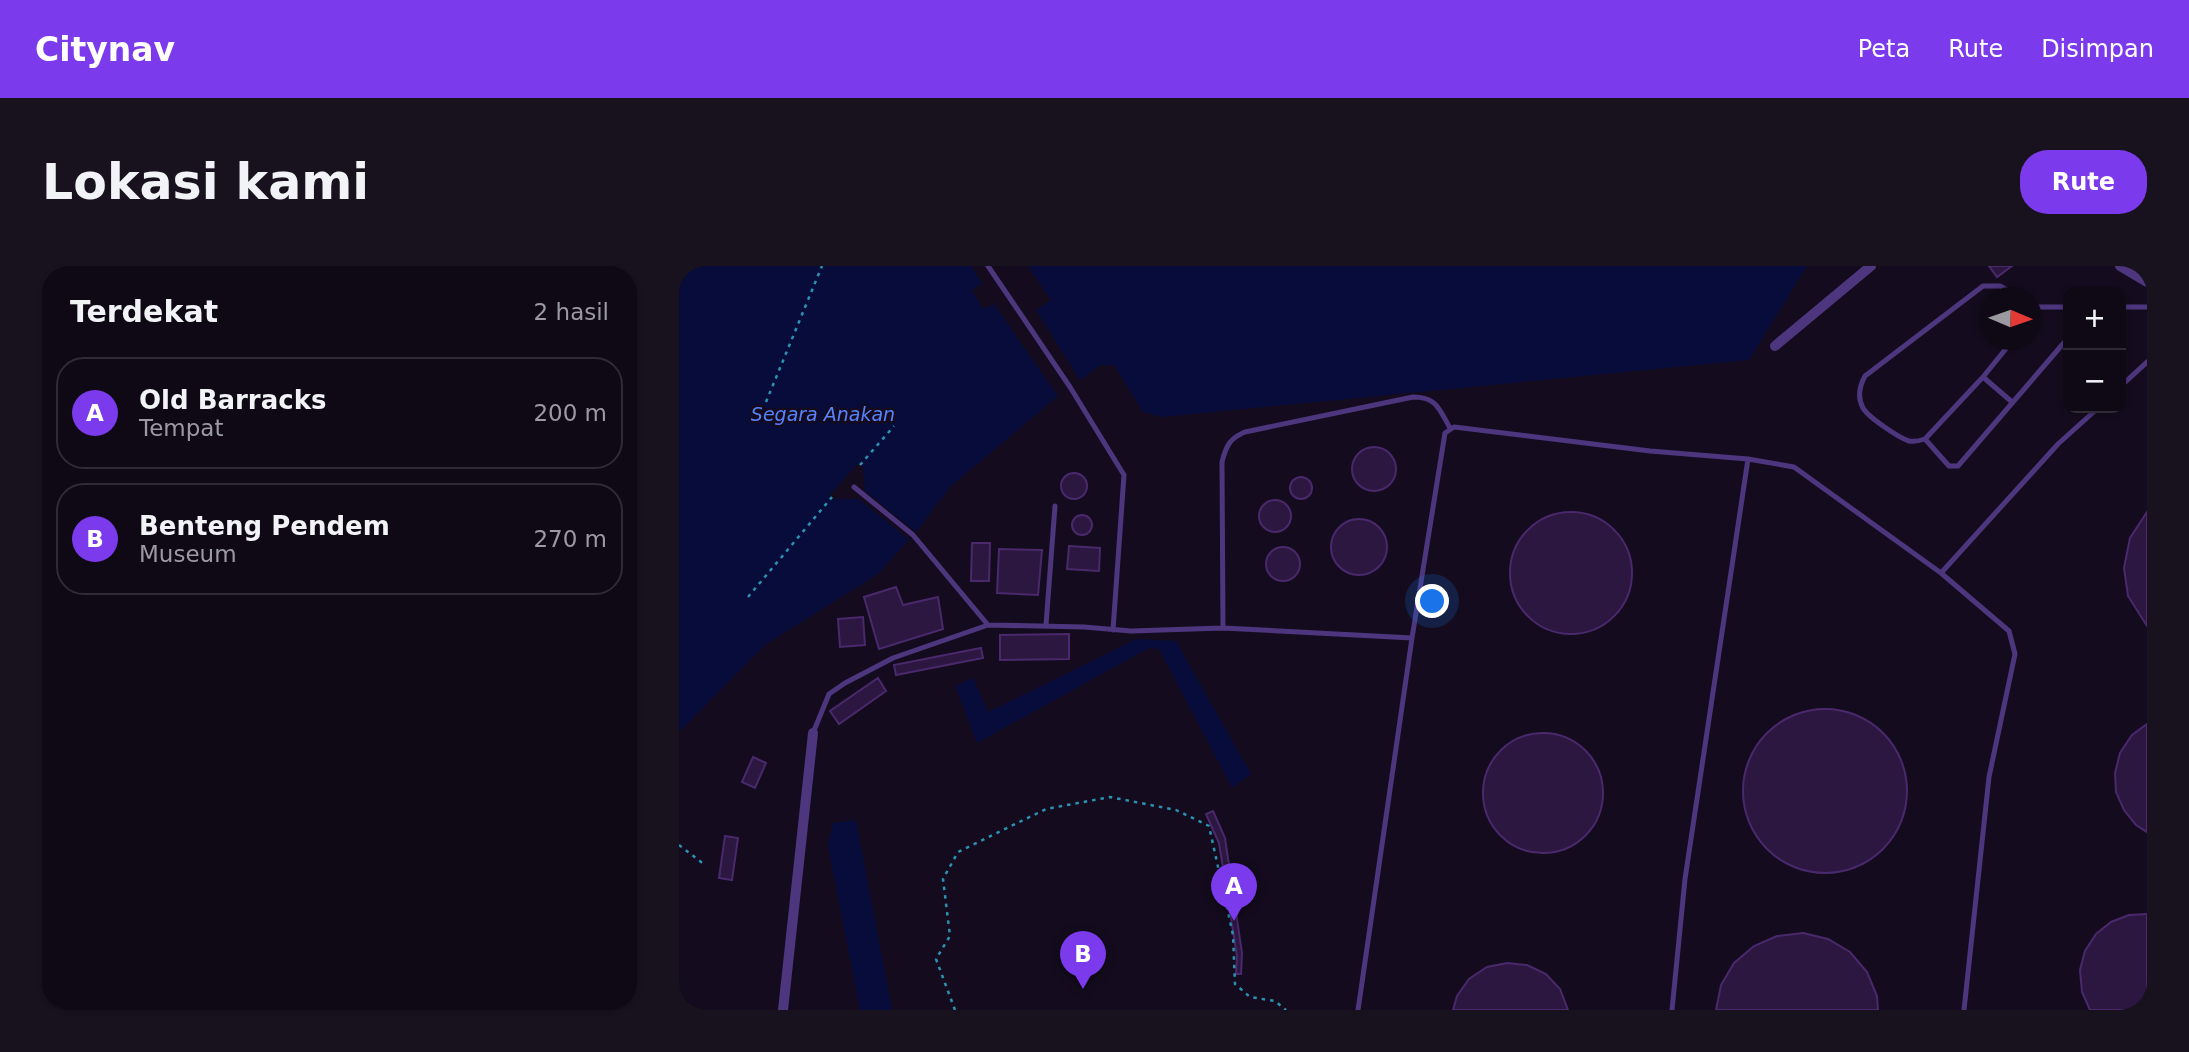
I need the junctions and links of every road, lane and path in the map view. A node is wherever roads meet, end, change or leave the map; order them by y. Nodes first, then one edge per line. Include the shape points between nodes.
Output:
1 (822, 266) edge
2 (988, 266) edge
3 (1871, 266) edge
4 (2120, 266) edge
5 (2147, 282) edge
6 (1982, 287) edge
7 (2002, 287) edge
8 (1979, 289) edge
9 (2063, 306) edge
10 (2042, 307) edge
11 (2126, 307) edge
12 (2147, 307) edge
13 (2063, 344) edge
14 (1775, 345) dead end
15 (2005, 350) edge
16 (2147, 362) edge
17 (1983, 377) junction
18 (2126, 381) edge
19 (766, 402) dead end
20 (2012, 402) junction
21 (2092, 413) edge
22 (894, 426) dead end
23 (1450, 428) junction
24 (1925, 439) junction
25 (1748, 459) junction
26 (860, 465) dead end
27 (854, 487) dead end
28 (832, 497) dead end
29 (1055, 506) dead end
30 (1941, 573) junction
31 (748, 597) dead end
32 (988, 625) junction
33 (1046, 625) junction
34 (1223, 628) junction
35 (1113, 630) junction
36 (1412, 638) junction
37 (813, 733) joint
38 (679, 845) edge
39 (705, 865) dead end
40 (783, 1010) edge
41 (954, 1010) edge
42 (1286, 1010) edge
43 (1358, 1010) edge
44 (1672, 1010) edge
45 (1964, 1010) edge

1 - 19 path
2 - 35 lane via 1124,475
3 - 14 street
4 - 5 street
6 - 7 lane
8 - 24 lane via 1865,376 1860,385 1863,410 1901,438 1912,442
9 - 10 lane
11 - 12 lane
13 - 20 lane
15 - 17 lane
16 - 18 lane
17 - 20 lane
17 - 24 lane
20 - 24 lane via 1958,466 1948,466
21 - 30 lane via 2058,444
22 - 26 path
23 - 25 lane
23 - 34 lane via 1437,405 1426,397 1413,397 1233,437 1222,462
23 - 36 lane via 1445,433
25 - 30 lane via 1794,467
25 - 44 lane via 1685,879
27 - 32 lane via 912,535
28 - 31 path
29 - 33 lane
30 - 45 lane via 2009,631 2015,654 1989,777
32 - 33 lane
32 - 37 lane via 893,658 845,683 829,694
33 - 35 lane
34 - 35 lane
34 - 36 lane
36 - 43 lane
37 - 40 street
38 - 39 path
41 - 42 path via 936,959 950,936 943,879 958,852 1046,809 1110,797 1176,810 1209,826 1233,935 1235,984 1250,996 1275,1000

